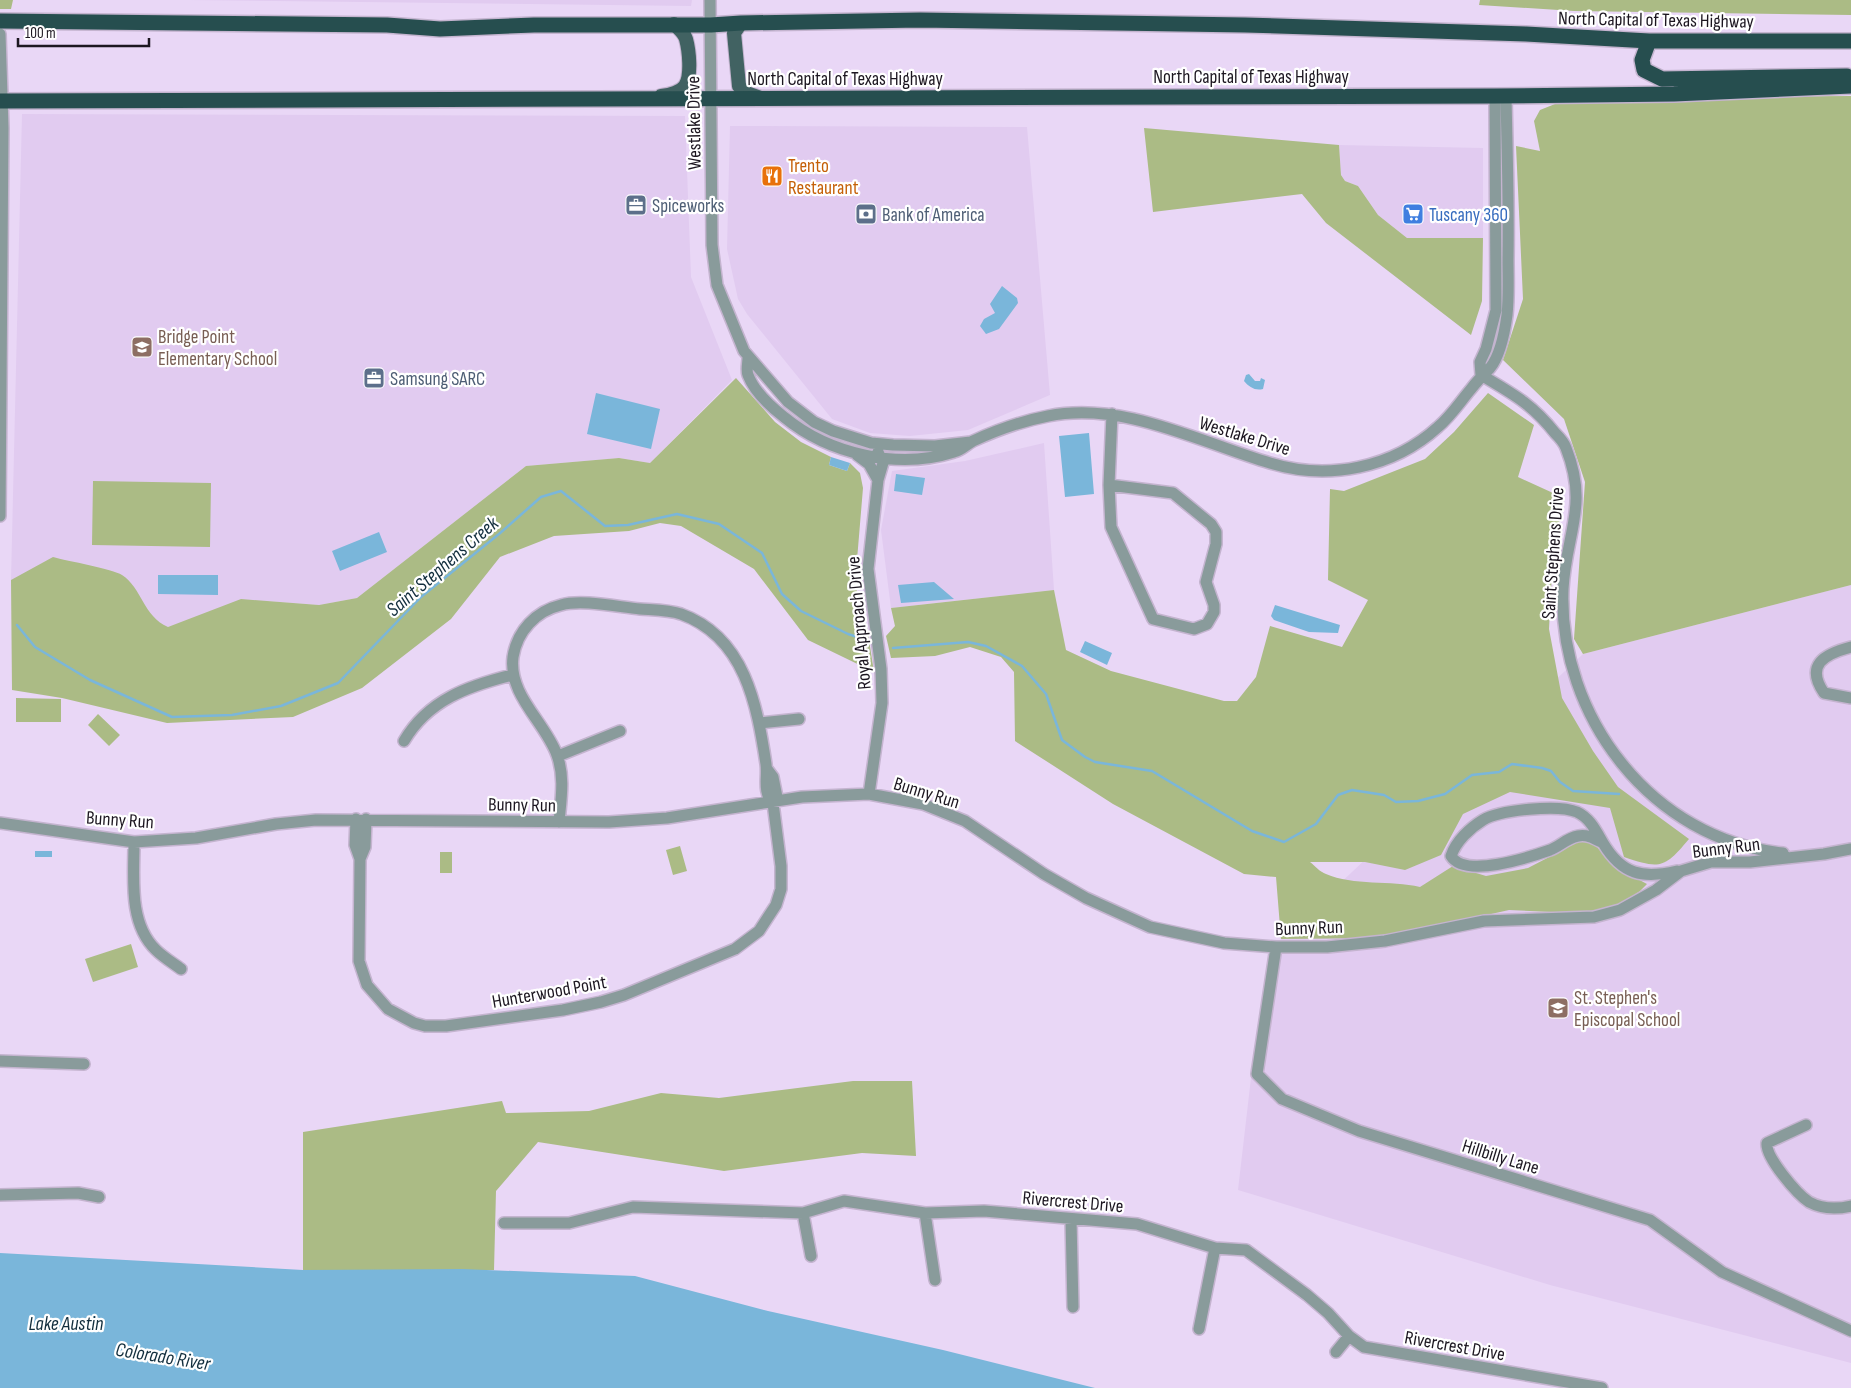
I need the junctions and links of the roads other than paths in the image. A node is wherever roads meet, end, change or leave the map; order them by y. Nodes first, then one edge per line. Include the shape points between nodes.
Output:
1 (710, 0) edge
2 (0, 21) edge
3 (741, 23) junction
4 (674, 24) junction
5 (711, 25) junction
6 (0, 34) edge
7 (1649, 41) junction
8 (1851, 42) edge
9 (1851, 76) edge
10 (1851, 86) edge
11 (1501, 96) junction
12 (648, 99) junction
13 (710, 99) junction
14 (762, 99) junction
15 (1, 101) edge
16 (748, 358) junction
17 (1481, 375) junction
18 (1112, 414) junction
19 (971, 442) junction
20 (871, 443) junction
21 (855, 453) junction
22 (881, 457) junction
23 (878, 480) junction
24 (1109, 485) junction
25 (0, 516) edge
26 (1851, 647) edge
27 (512, 675) junction
28 (1851, 698) edge
29 (799, 719) dead end
30 (760, 724) junction
31 (620, 731) dead end
32 (404, 741) dead end
33 (558, 756) junction
34 (869, 794) junction
35 (773, 803) junction
36 (361, 819) junction
37 (559, 822) junction
38 (0, 823) edge
39 (134, 842) junction
40 (1603, 843) junction
41 (1851, 848) edge
42 (1802, 855) junction
43 (1681, 870) junction
44 (1276, 947) junction
45 (181, 969) dead end
46 (0, 1061) edge
47 (84, 1064) dead end
48 (1806, 1125) dead end
49 (0, 1195) edge
50 (99, 1197) dead end
51 (1851, 1206) edge
52 (803, 1213) junction
53 (925, 1213) junction
54 (1071, 1220) junction
55 (504, 1223) dead end
56 (1215, 1248) junction
57 (811, 1256) dead end
58 (935, 1280) dead end
59 (1073, 1307) dead end
60 (1199, 1329) dead end
61 (1851, 1331) edge
62 (1349, 1336) junction
63 (1336, 1352) dead end
64 (1602, 1388) edge

1 - 5 street, Westlake Drive
2 - 4 highway, North Capital of Texas Highway via 387,25 440,29
3 - 5 highway, North Capital of Texas Highway
3 - 7 highway, North Capital of Texas Highway via 920,20 1245,25
3 - 14 main road via 734,33 739,86 744,92
4 - 5 highway, North Capital of Texas Highway
4 - 12 main road via 686,38 689,71 686,84 672,94
5 - 13 street, Westlake Drive
6 - 15 street
7 - 8 highway, North Capital of Texas Highway
7 - 9 highway via 1642,60 1644,70 1662,79
10 - 11 highway, North Capital of Texas Highway via 1674,94
11 - 14 highway, North Capital of Texas Highway
11 - 17 street, Westlake Drive via 1496,310 1480,362
12 - 13 highway, North Capital of Texas Highway
12 - 15 highway, North Capital of Texas Highway
13 - 14 highway, North Capital of Texas Highway
13 - 16 street, Westlake Drive via 712,244 717,285
15 - 25 street
16 - 20 street, Westlake Drive via 803,415 833,431
16 - 21 street, Westlake Drive via 747,373 776,410 813,436
17 - 18 street, Westlake Drive via 1444,422 1415,446 1352,469 1316,471 1274,465
17 - 42 street, Saint Stephens Drive via 1527,402 1545,420 1565,445 1574,468 1578,493 1566,561 1563,626 1582,701 1618,762 1643,790 1713,834 1753,848
18 - 19 street, Westlake Drive via 1078,411 1051,415 1022,421
18 - 24 street
19 - 20 street, Westlake Drive via 914,446
19 - 22 street, Westlake Drive via 951,454 922,458
20 - 22 street
21 - 22 street, Westlake Drive
21 - 23 street via 869,464
22 - 23 street, Royal Approach Drive via 882,473
23 - 34 street, Royal Approach Drive via 868,569 881,669 882,703
24 - 24 street via 1111,527 1153,619 1194,629 1207,624 1214,612 1206,582 1216,544 1216,532 1211,524 1174,492
26 - 28 street via 1835,651 1821,660 1816,669 1816,681 1824,693
27 - 30 street, Hunterwood Point via 513,656 519,638 531,621 556,606 568,603 681,614 717,635 734,655 749,684
27 - 32 street via 479,683 453,695 415,723
27 - 33 street
29 - 30 street
30 - 35 street, Hunterwood Point via 768,798
31 - 33 street
33 - 37 street via 563,776
34 - 35 street, Bunny Run via 802,797
34 - 44 street, Bunny Run via 923,804 965,821 1044,874 1086,898 1150,927 1224,943
35 - 36 street, Hunterwood Point via 782,866 781,889 768,920 747,942 601,1002 446,1026 414,1023 388,1009 367,985 359,961 360,860 365,847
35 - 37 street, Bunny Run via 667,818
36 - 37 street, Bunny Run
36 - 39 street, Bunny Run via 276,824 196,838
38 - 39 street, Bunny Run
39 - 45 street via 134,898 139,926 155,950
40 - 40 street via 1586,818 1576,811 1538,809 1484,819 1467,832 1451,856 1453,860 1469,866 1492,866 1552,849 1579,836 1589,836
40 - 43 street via 1613,858 1629,871 1653,876
41 - 42 street
42 - 43 street, Bunny Run via 1750,862 1711,862
43 - 44 street, Bunny Run via 1656,890 1620,910 1594,917 1484,921 1385,941 1327,947
44 - 61 street, Hillbilly Lane via 1257,1074 1282,1098 1359,1131 1650,1220 1722,1272
46 - 47 street
48 - 51 street via 1767,1143 1770,1156 1809,1202 1840,1208
49 - 50 street via 78,1193
52 - 53 street, Rivercrest Drive via 844,1201
52 - 55 street, Rivercrest Drive via 633,1206 568,1223
52 - 57 street
53 - 54 street, Rivercrest Drive via 984,1211
53 - 58 street
54 - 56 street, Rivercrest Drive via 1137,1224
54 - 59 street
56 - 60 street
56 - 62 street, Rivercrest Drive via 1246,1250 1314,1301
62 - 63 street
62 - 64 street, Rivercrest Drive via 1364,1347

